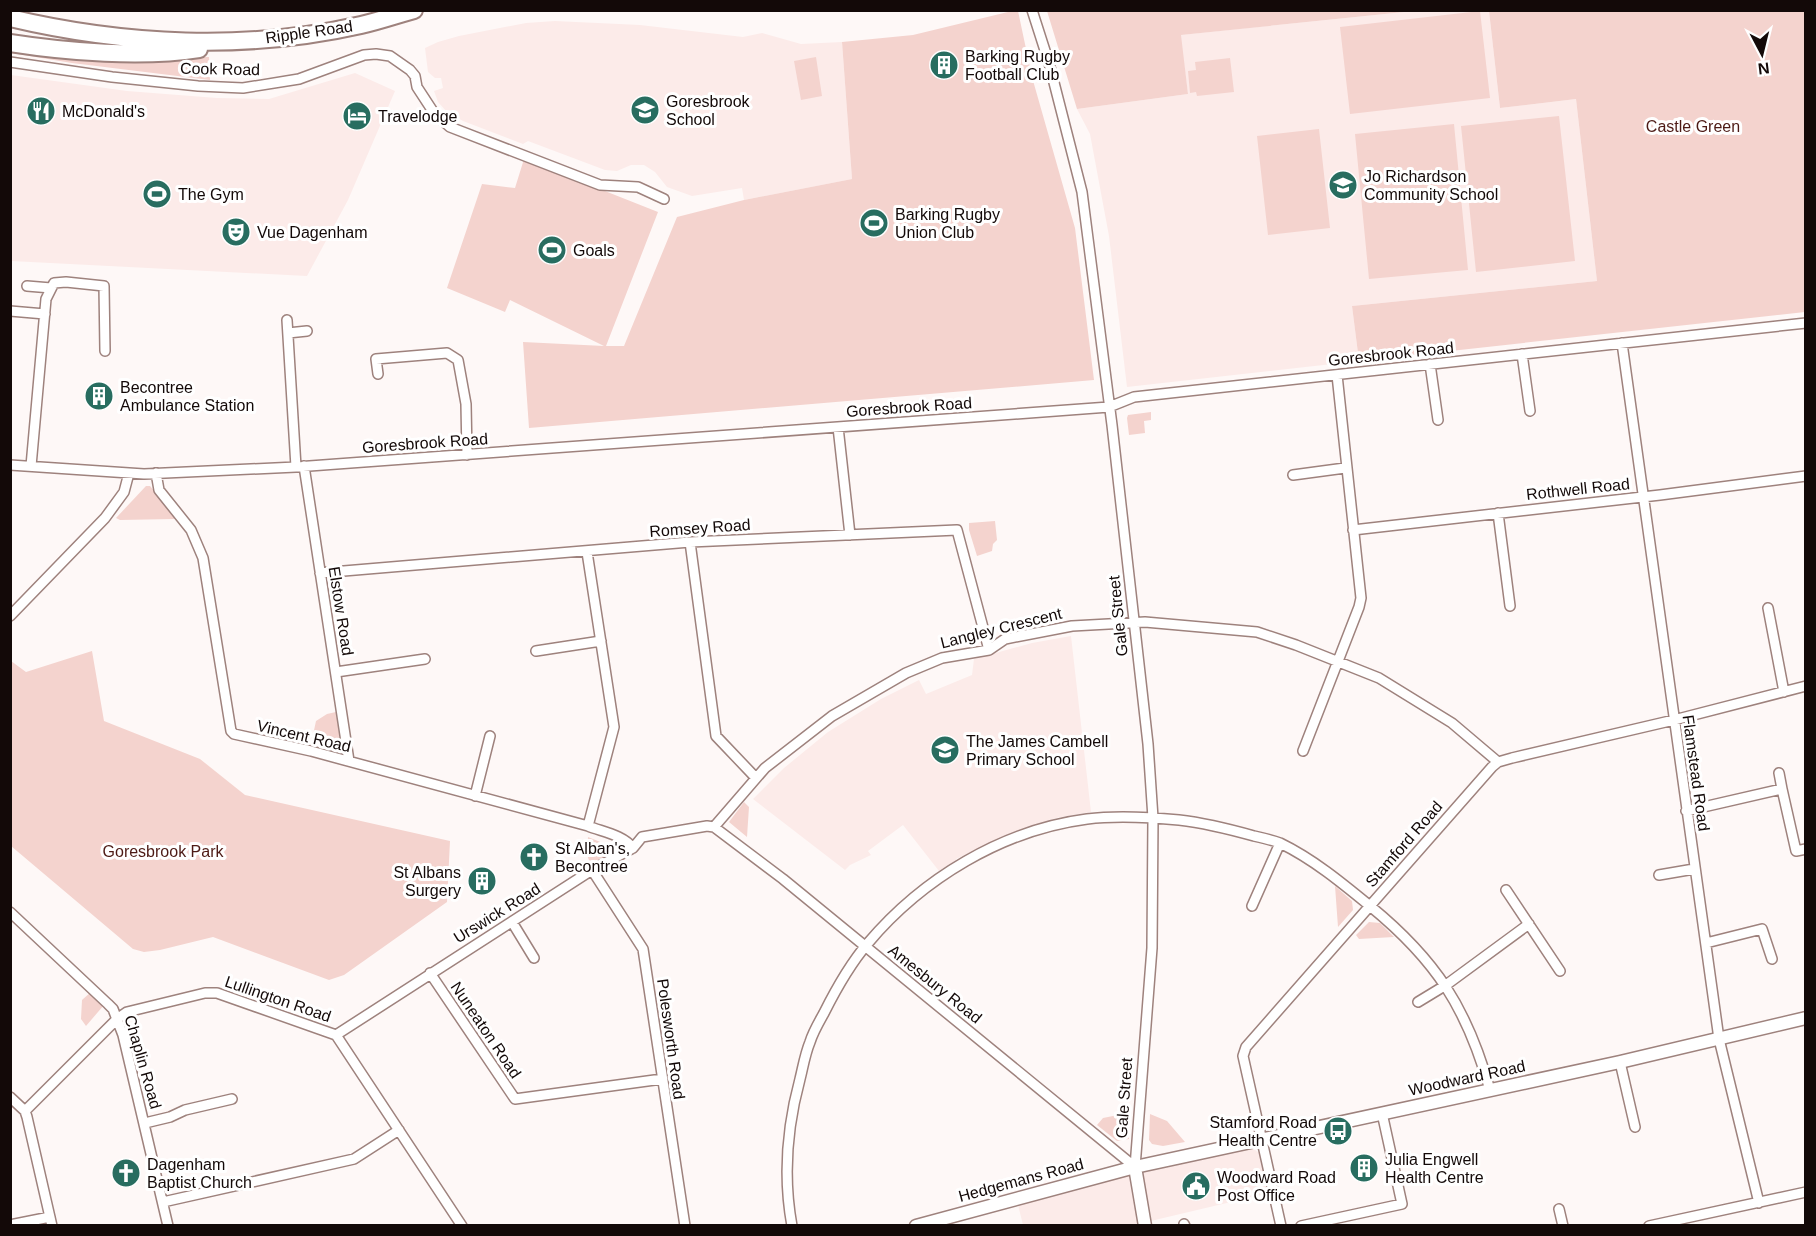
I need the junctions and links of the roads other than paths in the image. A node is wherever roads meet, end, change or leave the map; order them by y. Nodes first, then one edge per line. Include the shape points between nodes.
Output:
1 (414, 10) edge
2 (1032, 10) edge
3 (10, 18) edge
4 (238, 41) junction
5 (10, 43) edge
6 (10, 62) edge
7 (664, 200) dead end
8 (27, 286) dead end
9 (51, 288) junction
10 (10, 311) edge
11 (45, 314) junction
12 (287, 320) dead end
13 (1806, 323) edge
14 (307, 331) dead end
15 (288, 333) junction
16 (1622, 343) junction
17 (105, 351) dead end
18 (1522, 354) junction
19 (1430, 364) junction
20 (378, 374) dead end
21 (1337, 375) junction
22 (1109, 407) junction
23 (1530, 411) dead end
24 (1438, 420) dead end
25 (838, 427) junction
26 (467, 456) junction
27 (10, 465) edge
28 (31, 466) junction
29 (300, 466) junction
30 (1345, 468) junction
31 (129, 473) junction
32 (156, 473) junction
33 (1293, 475) dead end
34 (1806, 476) edge
35 (1643, 497) junction
36 (1498, 513) junction
37 (1353, 530) junction
38 (850, 536) junction
39 (690, 542) junction
40 (587, 552) junction
41 (320, 573) junction
42 (1510, 606) dead end
43 (1768, 608) dead end
44 (10, 616) edge
45 (1135, 624) junction
46 (601, 641) junction
47 (989, 650) junction
48 (536, 651) dead end
49 (425, 659) dead end
50 (1338, 662) junction
51 (336, 672) junction
52 (1806, 686) edge
53 (1784, 692) junction
54 (1674, 720) junction
55 (490, 736) dead end
56 (1302, 752) dead end
57 (349, 761) junction
58 (1498, 762) junction
59 (1779, 773) dead end
60 (756, 778) junction
61 (1782, 789) junction
62 (476, 796) junction
63 (1686, 811) junction
64 (1153, 818) junction
65 (588, 826) junction
66 (714, 827) junction
67 (1280, 843) junction
68 (633, 848) junction
69 (1806, 849) edge
70 (1694, 869) junction
71 (592, 870) junction
72 (1659, 875) dead end
73 (1506, 890) dead end
74 (1252, 906) dead end
75 (1370, 906) junction
76 (10, 912) edge
77 (512, 922) junction
78 (1529, 924) junction
79 (1706, 943) junction
80 (865, 946) junction
81 (534, 958) dead end
82 (1772, 959) dead end
83 (1560, 971) dead end
84 (430, 973) junction
85 (1446, 985) junction
86 (1418, 1002) dead end
87 (1806, 1018) edge
88 (117, 1019) junction
89 (336, 1035) junction
90 (1719, 1039) junction
91 (1620, 1062) junction
92 (662, 1079) junction
93 (1490, 1090) junction
94 (10, 1097) edge
95 (232, 1099) dead end
96 (25, 1111) junction
97 (1382, 1113) junction
98 (145, 1123) junction
99 (1635, 1127) dead end
100 (399, 1130) junction
101 (1262, 1140) junction
102 (1135, 1167) junction
103 (1806, 1192) edge
104 (163, 1202) junction
105 (1759, 1203) junction
106 (1559, 1209) dead end
107 (51, 1221) edge
108 (10, 1226) edge
109 (168, 1226) edge
110 (462, 1226) edge
111 (685, 1226) edge
112 (792, 1226) edge
113 (916, 1226) edge
114 (1145, 1226) edge
115 (1281, 1226) edge
116 (1301, 1226) edge
117 (1563, 1226) edge
118 (1649, 1226) edge

1 - 4 highway, Ripple Road via 360,25
2 - 22 street, Gale Street via 1082,192
3 - 4 highway via 98,35
4 - 5 highway via 158,54
6 - 7 street, Cook Road via 112,77 243,88 299,79 364,55 390,56 410,70 434,113 450,127 600,185 638,188
8 - 9 street
9 - 11 street
9 - 17 street via 54,283 66,282 104,286
10 - 11 street
11 - 28 street
12 - 15 street, Elstow Road
13 - 16 street, Goresbrook Road
14 - 15 street
15 - 29 street, Elstow Road
16 - 18 street, Goresbrook Road
16 - 35 street, Flamstead Road
18 - 19 street, Goresbrook Road
18 - 23 street
19 - 21 street, Goresbrook Road
19 - 24 street
20 - 26 street via 376,359 447,353 458,360 466,404
21 - 22 street, Goresbrook Road via 1134,398
21 - 30 street
22 - 25 street, Goresbrook Road
22 - 45 street, Gale Street
25 - 26 street, Goresbrook Road
25 - 38 street
26 - 29 street, Goresbrook Road
27 - 28 street, Goresbrook Road
28 - 31 street, Goresbrook Road
29 - 32 street, Goresbrook Road
29 - 41 street, Elstow Road
30 - 33 street
30 - 37 street
31 - 32 street, Goresbrook Road
31 - 44 street via 124,492 105,518
32 - 57 street, Vincent Road via 159,490 191,530 201,552 231,731 238,736
34 - 35 street, Rothwell Road
35 - 36 street, Rothwell Road
35 - 54 street, Flamstead Road
36 - 37 street, Rothwell Road
36 - 42 street
37 - 50 street via 1361,598
38 - 39 street, Romsey Road
38 - 47 street, Romsey Road via 957,530
39 - 40 street, Romsey Road
39 - 60 street via 716,736
40 - 41 street, Romsey Road
40 - 46 street
41 - 51 street, Elstow Road
43 - 53 street
45 - 47 street, Langley Crescent via 1056,628 1005,639
45 - 50 street, Langley Crescent via 1257,633
45 - 64 street, Gale Street
46 - 48 street
46 - 65 street via 614,727
47 - 60 street, Langley Crescent via 942,658 906,673 832,716
49 - 51 street
50 - 56 street
50 - 58 street, Langley Crescent via 1379,678 1429,708
51 - 57 street, Elstow Road
52 - 53 street
53 - 54 street
54 - 58 street
54 - 63 street, Flamstead Road
55 - 62 street
57 - 62 street, Vincent Road
58 - 75 street, Stamford Road
59 - 61 street
60 - 66 street, Langley Crescent
61 - 63 street
61 - 69 street via 1796,851
62 - 65 street, Vincent Road
63 - 70 street, Flamstead Road
64 - 67 street via 1214,825
64 - 80 street via 1084,819 997,844 935,880
64 - 102 street, Gale Street via 1152,948
65 - 68 street, Vincent Road via 621,838
66 - 68 street, Urswick Road via 642,837
66 - 80 street, Amesbury Road
67 - 74 street
67 - 75 street
68 - 71 street, Urswick Road
70 - 72 street
70 - 79 street, Flamstead Road
71 - 77 street, Urswick Road
71 - 92 street, Polesworth Road via 642,949
73 - 78 street
75 - 85 street via 1413,944
75 - 101 street, Stamford Road via 1246,1047 1243,1056
76 - 88 street, Chaplin Road via 108,1004
77 - 81 street
77 - 84 street, Urswick Road
78 - 83 street
78 - 85 street
79 - 82 street via 1762,929
79 - 90 street, Flamstead Road
80 - 102 street, Amesbury Road
80 - 112 street via 832,996 810,1042 801,1073 787,1153
84 - 89 street, Urswick Road
84 - 92 street, Nuneaton Road via 514,1100
85 - 86 street
85 - 93 street via 1472,1034
87 - 90 street, Woodward Road
88 - 89 street, Lullington Road via 127,1012 211,993
88 - 96 street, Lullington Road
88 - 98 street, Chaplin Road
89 - 100 street, Lullington Road
90 - 91 street, Woodward Road
90 - 105 street, Flamstead Road
91 - 93 street, Woodward Road
91 - 99 street
92 - 111 street, Polesworth Road
93 - 97 street, Woodward Road
94 - 96 street
95 - 98 street
96 - 107 street
97 - 101 street, Woodward Road
97 - 116 street via 1402,1204
98 - 104 street, Chaplin Road
100 - 104 street via 354,1159
100 - 110 street, Lullington Road
101 - 102 street, Woodward Road
101 - 115 street, Stamford Road
102 - 113 street, Hedgemans Road
102 - 114 street, Gale Street
103 - 105 street
104 - 109 street, Chaplin Road
105 - 118 street
106 - 117 street
107 - 108 street

